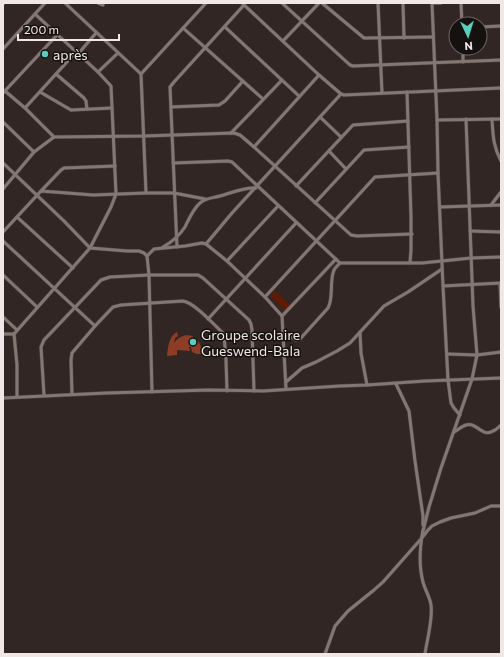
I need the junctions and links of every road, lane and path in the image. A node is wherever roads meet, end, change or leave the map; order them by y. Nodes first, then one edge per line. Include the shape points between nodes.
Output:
1 (45, 3) edge
2 (65, 3) edge
3 (98, 3) edge
4 (206, 3) edge
5 (282, 3) edge
6 (319, 3) edge
7 (322, 3) edge
8 (378, 3) edge
9 (403, 3) edge
10 (432, 3) edge
11 (441, 3) edge
12 (462, 3) edge
13 (243, 4) edge
14 (103, 5) dead end
15 (35, 14) junction
16 (462, 16) edge
17 (302, 21) junction
18 (501, 26) edge
19 (224, 27) junction
20 (488, 27) edge
21 (184, 28) junction
22 (96, 32) junction
23 (57, 35) junction
24 (433, 37) junction
25 (404, 38) junction
26 (379, 39) junction
27 (283, 41) junction
28 (206, 47) junction
29 (3, 49) edge
30 (77, 53) junction
31 (118, 53) junction
32 (463, 56) edge
33 (501, 60) edge
34 (463, 62) junction
35 (434, 63) junction
36 (380, 66) junction
37 (98, 72) junction
38 (56, 74) junction
39 (141, 74) junction
40 (319, 75) junction
41 (282, 80) junction
42 (243, 81) junction
43 (501, 88) edge
44 (436, 91) junction
45 (4, 92) edge
46 (40, 92) junction
47 (407, 92) junction
48 (382, 93) junction
49 (341, 94) junction
50 (299, 96) junction
51 (263, 99) junction
52 (170, 107) junction
53 (25, 108) junction
54 (112, 108) junction
55 (87, 109) junction
56 (320, 117) junction
57 (466, 119) junction
58 (492, 119) junction
59 (501, 119) edge
60 (437, 120) junction
61 (408, 121) junction
62 (3, 122) edge
63 (231, 133) junction
64 (172, 135) junction
65 (144, 136) junction
66 (54, 137) junction
67 (114, 137) junction
68 (341, 137) junction
69 (254, 147) junction
70 (409, 147) junction
71 (328, 151) junction
72 (34, 152) junction
73 (501, 161) edge
74 (3, 163) edge
75 (173, 163) junction
76 (115, 166) junction
77 (276, 166) junction
78 (346, 169) junction
79 (438, 173) junction
80 (15, 174) junction
81 (410, 174) junction
82 (296, 186) junction
83 (256, 187) junction
84 (3, 189) edge
85 (41, 191) junction
86 (501, 192) edge
87 (146, 193) junction
88 (116, 194) junction
89 (174, 194) junction
90 (37, 195) junction
91 (206, 200) junction
92 (315, 202) junction
93 (491, 205) junction
94 (501, 205) edge
95 (278, 206) junction
96 (469, 206) junction
97 (440, 207) junction
98 (17, 217) junction
99 (334, 221) junction
100 (296, 223) junction
101 (470, 231) junction
102 (3, 232) edge
103 (501, 232) edge
104 (412, 234) junction
105 (177, 237) junction
106 (316, 240) junction
107 (3, 241) edge
108 (206, 244) junction
109 (177, 247) junction
110 (90, 248) junction
111 (161, 248) junction
112 (147, 256) junction
113 (501, 257) edge
114 (471, 258) junction
115 (336, 259) junction
116 (227, 261) junction
117 (442, 261) junction
118 (340, 263) junction
119 (410, 263) junction
120 (72, 268) junction
121 (442, 268) junction
122 (3, 275) edge
123 (149, 275) junction
124 (245, 278) junction
125 (501, 283) edge
126 (472, 284) junction
127 (443, 286) junction
128 (54, 288) junction
129 (265, 297) junction
130 (226, 299) junction
131 (150, 303) junction
132 (37, 307) junction
133 (501, 307) edge
134 (75, 308) junction
135 (282, 316) junction
136 (3, 317) edge
137 (208, 318) junction
138 (95, 326) junction
139 (17, 330) junction
140 (360, 332) junction
141 (284, 333) junction
142 (3, 334) edge
143 (14, 334) junction
144 (501, 352) edge
145 (447, 354) junction
146 (477, 355) junction
147 (501, 378) edge
148 (472, 379) junction
149 (448, 380) junction
150 (286, 382) junction
151 (396, 384) junction
152 (367, 385) junction
153 (286, 389) junction
154 (227, 391) junction
155 (254, 391) junction
156 (152, 392) junction
157 (72, 394) junction
158 (44, 395) junction
159 (17, 396) junction
160 (3, 398) edge
161 (460, 415) junction
162 (501, 425) edge
163 (454, 432) junction
164 (501, 506) edge
165 (423, 531) junction
166 (421, 539) junction
167 (325, 654) edge
168 (425, 654) edge

1 - 15 street
2 - 22 street
3 - 14 street
4 - 21 street
5 - 17 street
6 - 17 street
7 - 26 street via 364,38
8 - 26 street
9 - 25 street
10 - 11 street
10 - 24 street
12 - 16 street
13 - 19 street
13 - 27 street
15 - 23 street
15 - 29 street
17 - 27 street
17 - 36 street via 350,65
18 - 20 street
19 - 28 street
19 - 41 street
21 - 28 street
21 - 39 street
22 - 30 street
22 - 31 street
23 - 30 street
23 - 45 street
24 - 25 street
24 - 35 street
25 - 26 street
26 - 36 street
27 - 40 street
28 - 42 street
28 - 52 street via 171,86
30 - 37 street
30 - 38 street
31 - 37 street
31 - 39 street
32 - 34 street
33 - 34 street
34 - 35 street
35 - 36 street
35 - 44 street
36 - 48 street
37 - 54 street via 111,86
38 - 46 street
38 - 55 street via 84,98
39 - 65 street
40 - 49 street
40 - 50 street
41 - 50 street
41 - 51 street
42 - 51 street
42 - 52 street via 219,105
43 - 44 street
44 - 47 street
44 - 60 street
45 - 53 street
46 - 53 street
46 - 55 street via 69,109
47 - 48 street
47 - 61 street
48 - 49 street
49 - 56 street
50 - 69 street
51 - 63 street
52 - 64 street
53 - 66 street
54 - 55 street
54 - 67 street
56 - 68 street
56 - 77 street
57 - 58 street
57 - 60 street
57 - 96 street
58 - 59 street
58 - 73 street via 495,150
60 - 79 street
61 - 68 street via 354,124
61 - 70 street
62 - 72 street
63 - 64 street
63 - 69 street via 240,135
64 - 65 street
64 - 75 street
65 - 67 street
65 - 87 street
66 - 67 street
66 - 72 street
67 - 76 street
68 - 71 street
69 - 77 street
70 - 78 street via 365,150
70 - 81 street
71 - 78 street
71 - 82 street
72 - 80 street
74 - 80 street
75 - 83 street via 230,161
75 - 89 street
76 - 85 street via 64,168
76 - 88 street
77 - 82 street
77 - 83 street
78 - 92 street
79 - 81 street
79 - 97 street
80 - 84 street
80 - 90 street
81 - 99 street via 374,177
81 - 104 street
82 - 92 street
83 - 91 street
83 - 95 street
83 - 108 street
85 - 88 street
85 - 90 street
86 - 93 street
87 - 88 street
87 - 89 street
88 - 110 street
89 - 91 street
89 - 105 street
90 - 98 street
90 - 110 street
91 - 105 street via 196,208
92 - 99 street
93 - 94 street
93 - 96 street
95 - 100 street
95 - 116 street
96 - 97 street
96 - 101 street
97 - 117 street
98 - 102 street
98 - 120 street
99 - 104 street via 352,236
99 - 106 street
100 - 106 street
100 - 124 street
101 - 103 street
101 - 114 street
104 - 119 street
105 - 109 street
105 - 111 street
106 - 115 street
106 - 129 street
107 - 128 street
108 - 109 street
108 - 116 street
109 - 111 street
110 - 112 street via 139,251
110 - 120 street
111 - 112 street
112 - 123 street
113 - 114 street
114 - 117 street
114 - 126 street
115 - 118 street
115 - 135 street
116 - 124 street
117 - 119 street
117 - 121 street
118 - 119 street
118 - 141 street via 332,276 328,308 300,339 296,340
120 - 128 street
121 - 127 street
121 - 140 street via 384,306
122 - 132 street
123 - 130 street via 198,275
123 - 131 street
123 - 134 street via 103,279
124 - 129 street
124 - 130 street
125 - 126 street
125 - 133 street
126 - 127 street
126 - 146 street
127 - 145 street
128 - 132 street
128 - 134 street
129 - 135 street
130 - 137 street
130 - 155 street via 252,324
131 - 137 street via 186,301
131 - 138 street via 115,306
131 - 156 street
132 - 139 street
134 - 138 street
134 - 158 street via 44,340 41,347
135 - 141 street
136 - 139 street
137 - 154 street via 224,336
138 - 157 street via 71,354
139 - 143 street
140 - 150 street via 350,343 302,368
140 - 152 street
141 - 150 street
142 - 143 street
143 - 159 street
144 - 146 street
145 - 146 street
145 - 149 street
146 - 148 street
147 - 148 street
148 - 149 street
148 - 161 street
149 - 151 street
149 - 161 street via 451,402
150 - 153 street
151 - 152 street
151 - 165 street via 409,410
152 - 153 street
153 - 155 street
154 - 155 street
154 - 156 street
156 - 157 street
157 - 158 street
158 - 159 street
159 - 160 street
161 - 163 street
162 - 163 street via 493,432 486,433 472,424 467,424
163 - 165 street
164 - 166 street via 491,506 476,513 440,522 432,526
165 - 166 street
166 - 167 street via 383,582 348,611 335,626
166 - 168 street via 423,581 431,607

